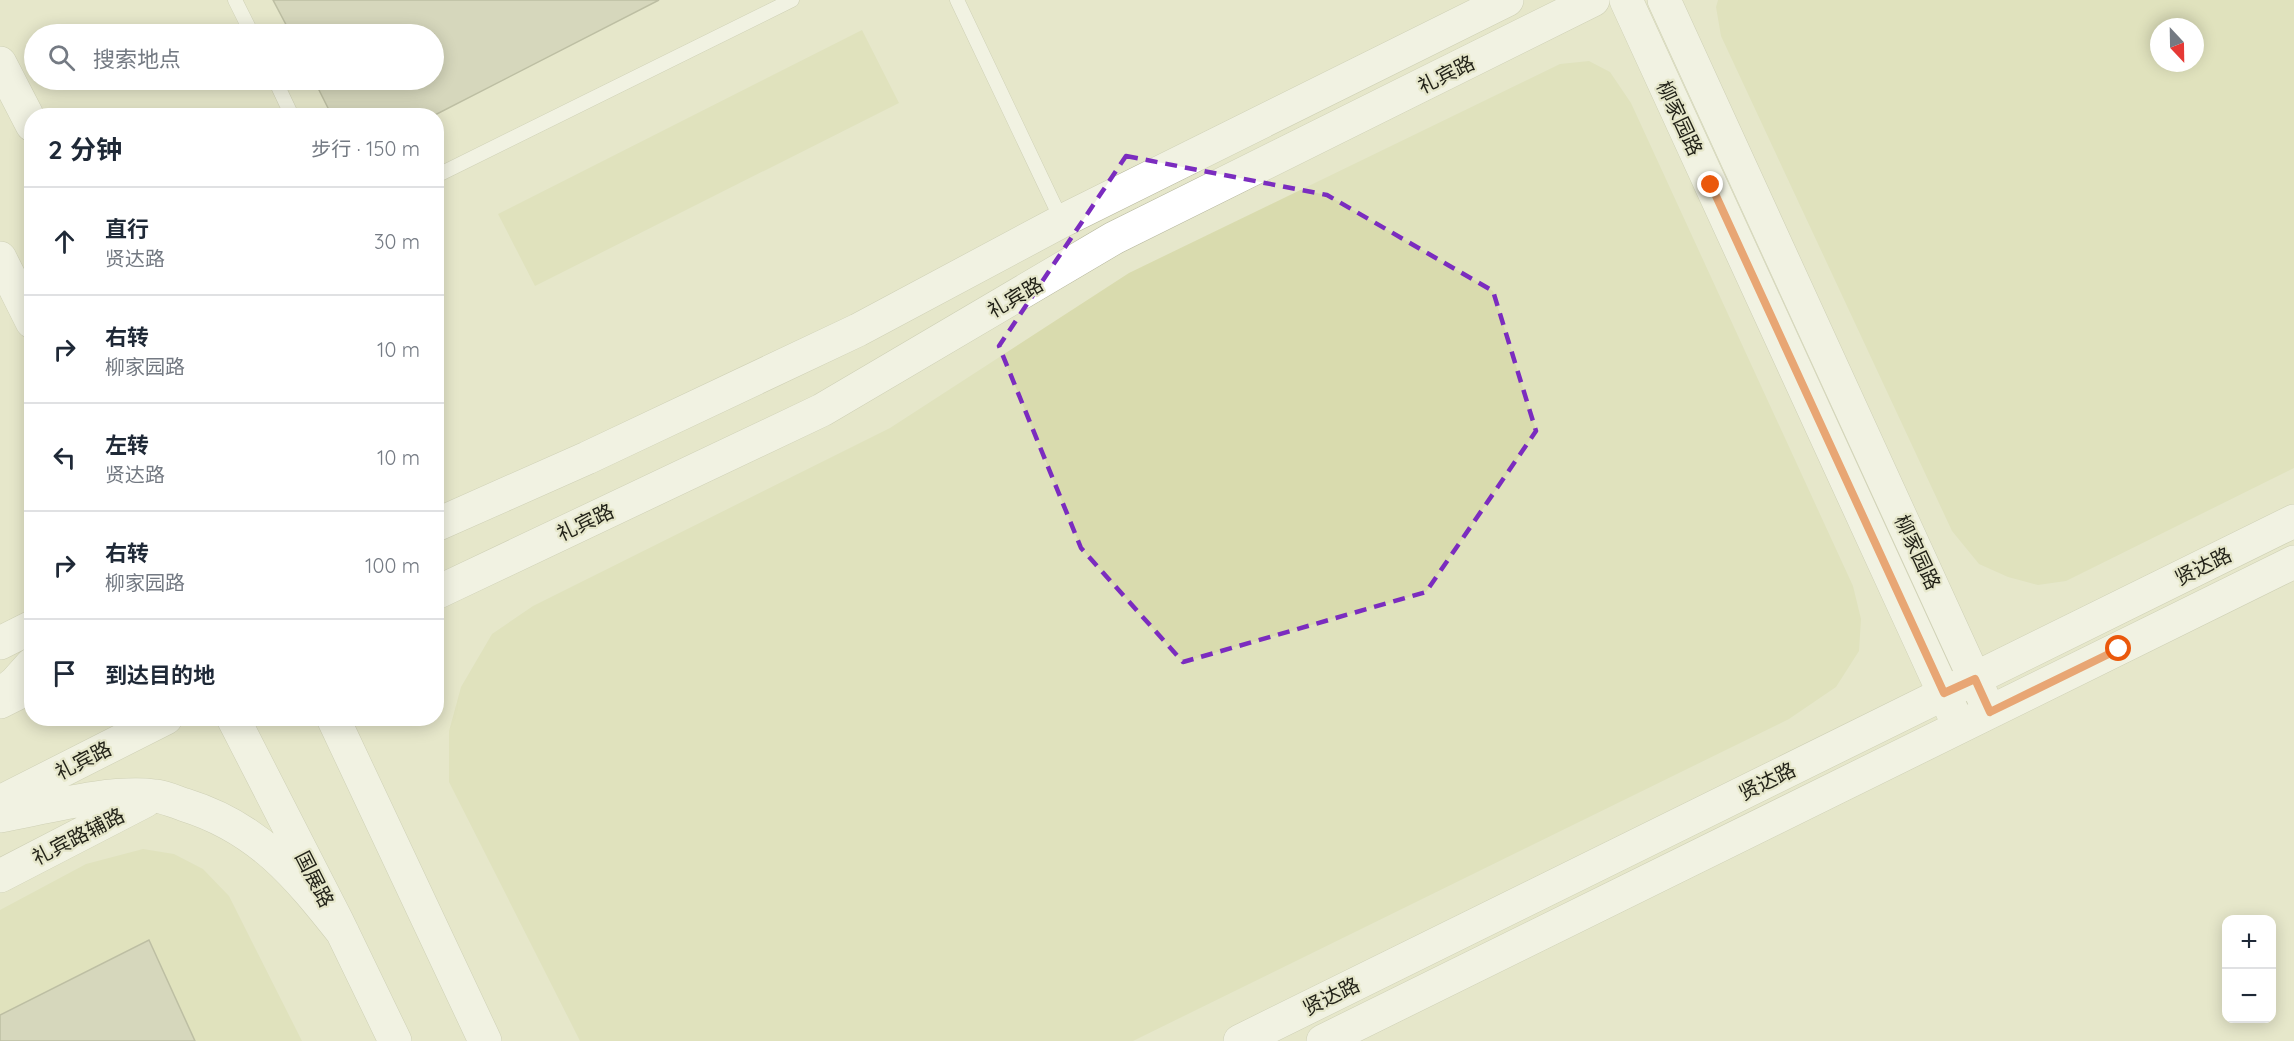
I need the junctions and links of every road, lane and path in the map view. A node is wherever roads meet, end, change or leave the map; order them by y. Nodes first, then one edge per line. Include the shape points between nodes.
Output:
1 (235, 0) edge
2 (792, 0) edge
3 (1507, 0) edge
4 (1593, 0) edge
5 (1626, 0) edge
6 (1665, 0) edge
7 (961, 1) edge
8 (247, 24) edge
9 (0, 63) edge
10 (279, 90) edge
11 (288, 108) edge
12 (24, 110) edge
13 (444, 172) edge
14 (1062, 221) junction
15 (0, 258) edge
16 (24, 306) edge
17 (444, 521) edge
18 (2294, 521) edge
19 (2294, 562) edge
20 (444, 589) edge
21 (24, 631) edge
22 (0, 642) edge
23 (24, 673) edge
24 (1975, 679) junction
25 (24, 690) edge
26 (1944, 693) junction
27 (0, 694) edge
28 (0, 702) edge
29 (1990, 712) junction
30 (150, 726) edge
31 (236, 726) edge
32 (337, 726) edge
33 (1960, 727) junction
34 (155, 796) junction
35 (0, 802) edge
36 (0, 816) edge
37 (0, 876) edge
38 (343, 933) junction
39 (395, 1041) edge
40 (485, 1041) edge
41 (1240, 1041) edge
42 (1323, 1041) edge

1 - 8 lane
2 - 13 lane
3 - 14 street, 礼宾路
4 - 20 street, 礼宾路 via 1114,238 822,410
5 - 26 street, 柳家园路
6 - 24 street, 柳家园路
7 - 14 lane
9 - 12 street
10 - 11 lane
14 - 17 street, 礼宾路 via 858,330
15 - 16 street
18 - 24 street, 贤达路
19 - 29 street, 贤达路
21 - 22 street
23 - 27 street
24 - 26 street, 贤达路
24 - 29 street, 柳家园路
25 - 28 street
26 - 33 street, 柳家园路
26 - 41 street, 贤达路
29 - 33 street, 贤达路
30 - 35 street, 礼宾路
31 - 38 street, 国展路
32 - 40 street
33 - 42 street, 贤达路
34 - 36 street via 122,795
34 - 37 street, 礼宾路辅路
34 - 38 street via 238,826 278,857
38 - 39 street, 国展路

